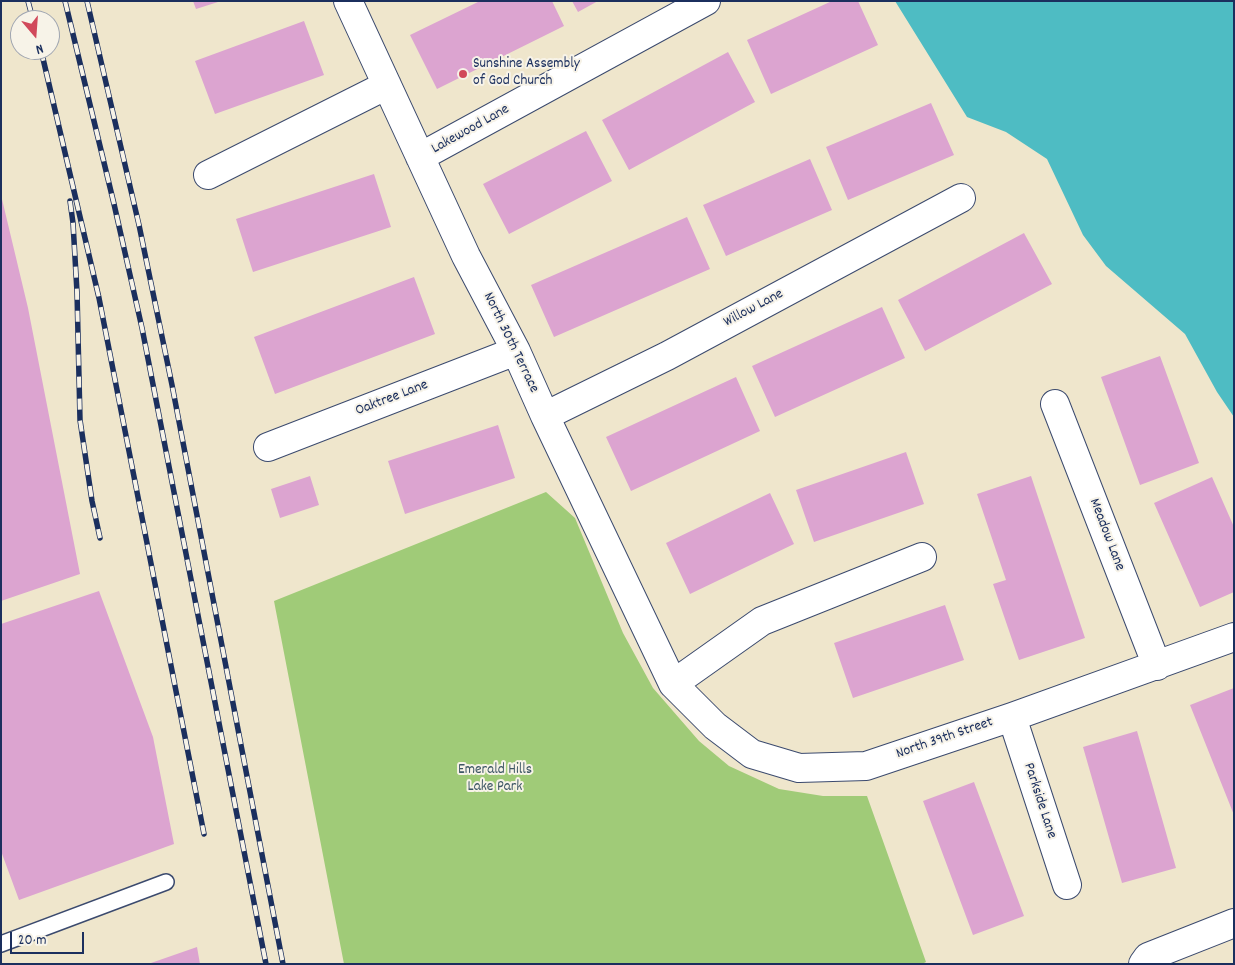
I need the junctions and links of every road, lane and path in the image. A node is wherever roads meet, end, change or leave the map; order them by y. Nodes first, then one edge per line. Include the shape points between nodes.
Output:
1 (348, 1) edge
2 (706, 1) edge
3 (387, 85) junction
4 (420, 157) junction
5 (208, 175) dead end
6 (961, 198) dead end
7 (516, 351) junction
8 (1055, 404) dead end
9 (545, 416) junction
10 (268, 447) dead end
11 (922, 557) dead end
12 (1234, 637) edge
13 (1157, 666) junction
14 (673, 684) junction
15 (1012, 717) junction
16 (166, 882) dead end
17 (1067, 885) dead end
18 (1234, 924) edge
19 (1, 944) edge
20 (1143, 964) edge

1 - 3 street, North 30th Terrace
2 - 4 street, Lakewood Lane
3 - 4 street, North 30th Terrace
3 - 5 street
4 - 7 street, North 30th Terrace via 466,256
6 - 9 street, Willow Lane via 667,356
7 - 9 street, North 30th Terrace
7 - 10 street, Oaktree Lane
8 - 13 street, Meadow Lane
9 - 14 street, North 30th Terrace
11 - 14 street via 762,621
12 - 13 street, North 39th Street
13 - 15 street, North 39th Street
14 - 15 street, North 39th Street via 715,726 752,754 799,768 866,766
15 - 17 street, Parkside Lane
16 - 19 lane
18 - 20 street via 1148,957

